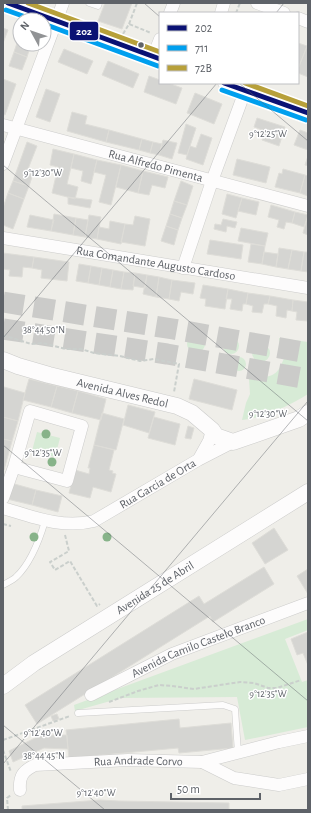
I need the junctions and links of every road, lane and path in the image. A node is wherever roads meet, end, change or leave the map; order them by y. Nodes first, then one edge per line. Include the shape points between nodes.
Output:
1 (8, 3) edge
2 (63, 3) edge
3 (90, 3) edge
4 (99, 3) edge
5 (137, 3) edge
6 (257, 3) edge
7 (23, 6) edge
8 (281, 12) edge
9 (56, 21) junction
10 (129, 24) junction
11 (157, 36) edge
12 (117, 44) junction
13 (156, 58) edge
14 (227, 84) edge
15 (245, 91) junction
16 (308, 113) edge
17 (3, 125) edge
18 (16, 129) junction
19 (3, 164) edge
20 (212, 181) junction
21 (308, 206) edge
22 (3, 238) edge
23 (183, 268) junction
24 (308, 288) edge
25 (3, 336) edge
26 (3, 360) edge
27 (171, 405) junction
28 (308, 413) edge
29 (212, 430) junction
30 (233, 442) junction
31 (198, 460) junction
32 (14, 467) junction
33 (308, 492) edge
34 (3, 498) edge
35 (3, 508) edge
36 (45, 521) junction
37 (3, 524) edge
38 (62, 524) junction
39 (10, 526) dead end
40 (3, 585) edge
41 (308, 603) edge
42 (97, 606) dead end
43 (3, 686) edge
44 (91, 695) dead end
45 (78, 713) dead end
46 (308, 736) edge
47 (3, 750) edge
48 (238, 753) junction
49 (202, 762) junction
50 (12, 774) dead end
51 (308, 779) edge
52 (20, 790) dead end

1 - 7 street
2 - 9 street
3 - 4 lane via 98,6
5 - 10 path
6 - 8 street
7 - 9 street
9 - 12 street
9 - 18 street
10 - 11 path
10 - 12 path
11 - 13 street
12 - 13 street
14 - 15 street
15 - 16 street
15 - 20 street
17 - 18 street, Rua Alfredo Pimenta
18 - 19 street
18 - 20 street, Rua Alfredo Pimenta
20 - 21 street, Rua Alfredo Pimenta
20 - 23 street
22 - 23 street, Rua Comandante Augusto Cardoso
23 - 24 street, Rua Comandante Augusto Cardoso
25 - 27 path via 31,344 44,343 66,349 81,349 140,362 154,359 179,364
26 - 27 street, Avenida Alves Redol via 49,375
27 - 29 street, Avenida Alves Redol via 192,414
28 - 30 street, Rua Garcia de Orta via 299,419
29 - 30 street, Avenida Alves Redol via 216,436
29 - 31 street
30 - 31 street, Rua Garcia de Orta
31 - 38 street, Rua Garcia de Orta via 94,521
32 - 32 street via 66,481 82,426 30,411
32 - 34 street
33 - 43 street, Avenida 25 de Abril via 47,654
35 - 36 street, Rua Garcia de Orta
36 - 38 street, Rua Garcia de Orta
36 - 40 lane via 39,541 18,576
37 - 39 path
38 - 42 path via 69,551 50,562 55,570 70,561
41 - 44 street, Avenida Camilo Castelo Branco via 172,654
45 - 48 lane via 223,705 235,709
46 - 48 street, Rua Andrade Corvo
47 - 50 path
48 - 49 street, Rua Andrade Corvo
49 - 51 street, Rua Andrade Corvo via 234,778 279,785
49 - 52 street, Rua Andrade Corvo via 128,760 35,765 21,776

